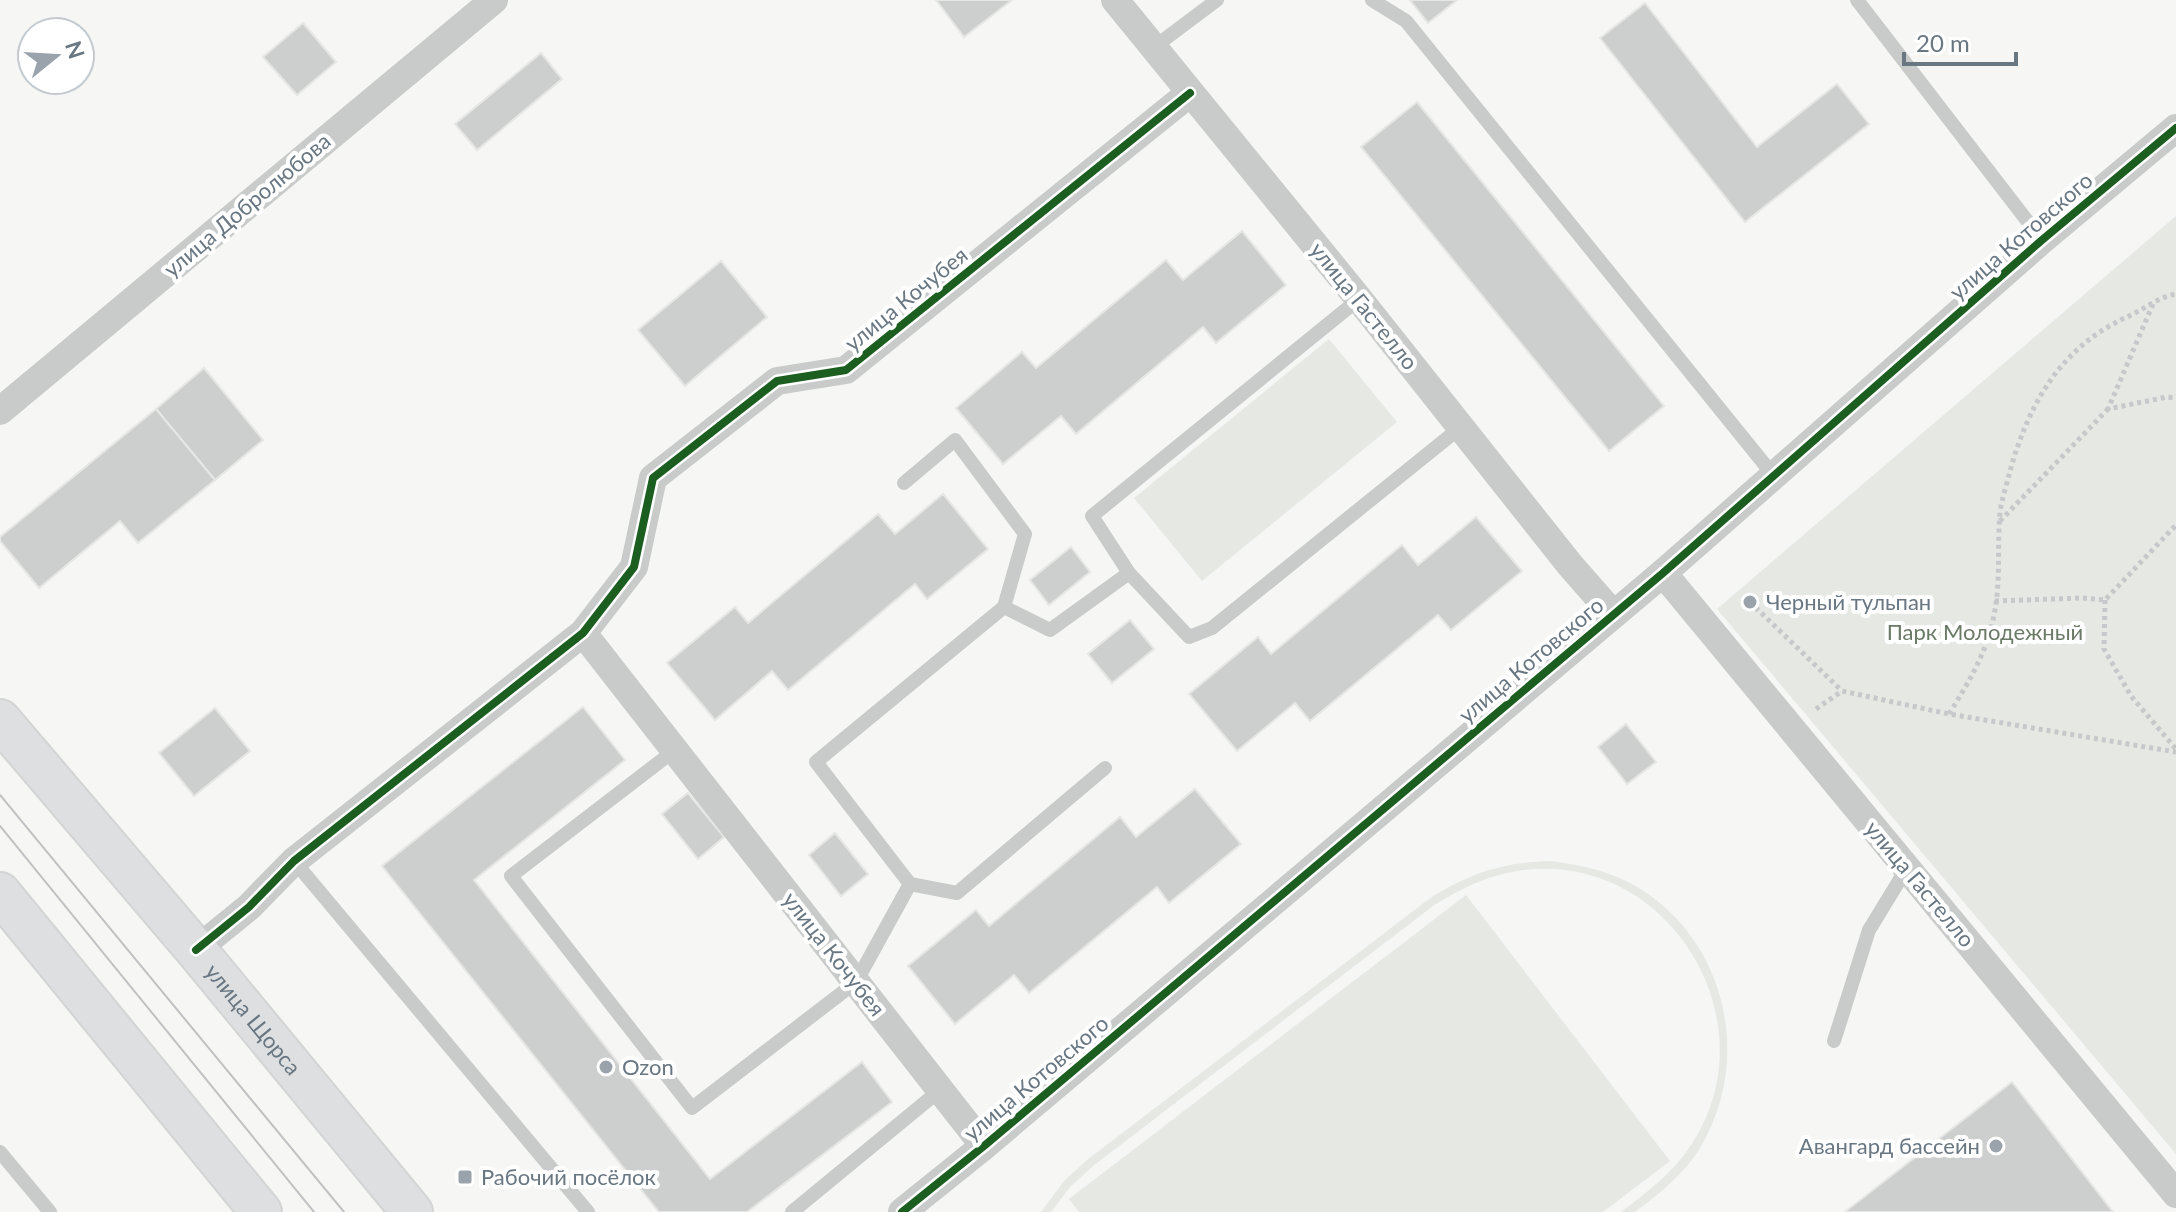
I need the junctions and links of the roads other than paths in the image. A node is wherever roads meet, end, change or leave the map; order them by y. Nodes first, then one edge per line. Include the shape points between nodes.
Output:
1 (494, 0) edge
2 (1115, 0) edge
3 (1217, 0) edge
4 (1372, 0) edge
5 (1857, 0) edge
6 (1153, 48) junction
7 (1190, 93) junction
8 (2176, 128) edge
9 (2042, 240) junction
10 (1359, 299) junction
11 (0, 411) edge
12 (1461, 427) junction
13 (1774, 476) junction
14 (904, 483) dead end
15 (1129, 573) junction
16 (1663, 573) junction
17 (1004, 607) junction
18 (1613, 614) junction
19 (583, 633) junction
20 (0, 720) edge
21 (675, 750) junction
22 (1105, 768) dead end
23 (294, 861) junction
24 (1907, 868) junction
25 (910, 884) junction
26 (0, 893) edge
27 (196, 950) junction
28 (856, 982) junction
29 (1834, 1041) dead end
30 (939, 1091) junction
31 (984, 1146) junction
32 (0, 1152) edge
33 (2176, 1194) edge
34 (50, 1212) edge
35 (261, 1212) edge
36 (412, 1212) edge
37 (588, 1212) edge
38 (792, 1212) edge
39 (902, 1212) edge

1 - 11 street, улица Добролюбова
2 - 6 street, улица Гастелло
3 - 6 lane
4 - 13 lane via 1406,21
5 - 9 lane
6 - 7 street, улица Гастелло
7 - 10 street, улица Гастелло
7 - 19 street, улица Кочубея via 846,370 777,381 653,478 634,567
8 - 9 street, улица Котовского
9 - 13 street, улица Котовского
10 - 12 street, улица Гастелло
10 - 15 lane via 1092,516
12 - 15 lane via 1212,628 1189,637
12 - 18 street, улица Гастелло
13 - 16 street, улица Котовского
14 - 17 lane via 955,440 1025,534
15 - 17 lane via 1050,630
16 - 18 street, улица Котовского
16 - 24 street, улица Гастелло
17 - 25 lane via 816,762
18 - 31 street, улица Котовского
19 - 21 street, улица Кочубея
19 - 23 street
20 - 27 main road, улица Щорса
21 - 28 street, улица Кочубея
21 - 28 lane via 511,876 692,1108
22 - 25 lane via 957,893
23 - 27 street
23 - 37 lane
24 - 29 lane via 1869,930
24 - 33 street, улица Гастелло
25 - 28 lane
26 - 35 main road
27 - 36 main road, улица Щорса
28 - 30 street, улица Кочубея
30 - 31 street, улица Кочубея
30 - 38 lane
31 - 39 street, улица Котовского
32 - 34 lane

